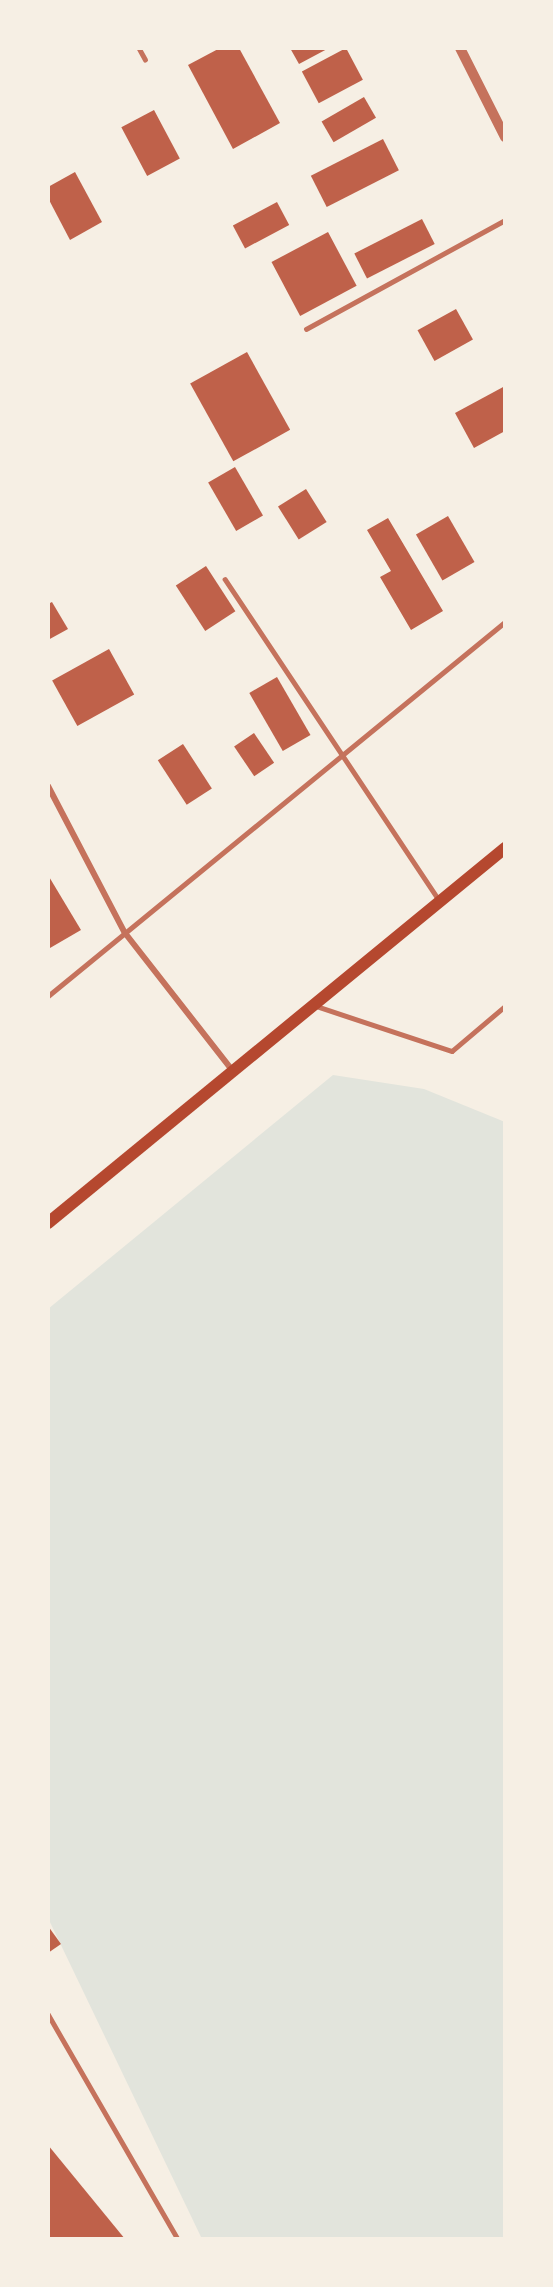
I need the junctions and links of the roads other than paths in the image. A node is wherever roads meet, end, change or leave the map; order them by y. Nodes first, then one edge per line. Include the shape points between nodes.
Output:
1 (139, 48) edge
2 (459, 48) edge
3 (145, 59) dead end
4 (505, 137) edge
5 (505, 220) edge
6 (306, 329) dead end
7 (225, 579) dead end
8 (505, 622) edge
9 (343, 755) junction
10 (48, 786) edge
11 (505, 848) edge
12 (440, 901) junction
13 (125, 933) junction
14 (48, 996) edge
15 (314, 1005) junction
16 (505, 1006) edge
17 (233, 1071) junction
18 (48, 1223) edge
19 (48, 2014) edge
20 (178, 2239) edge

1 - 3 lane
2 - 4 street
5 - 6 lane
7 - 9 lane
8 - 9 lane
9 - 12 lane
9 - 13 lane
10 - 13 street
11 - 12 main road
12 - 15 main road
13 - 14 lane
13 - 17 street
15 - 16 lane via 452,1051
15 - 17 main road
17 - 18 main road
19 - 20 lane

